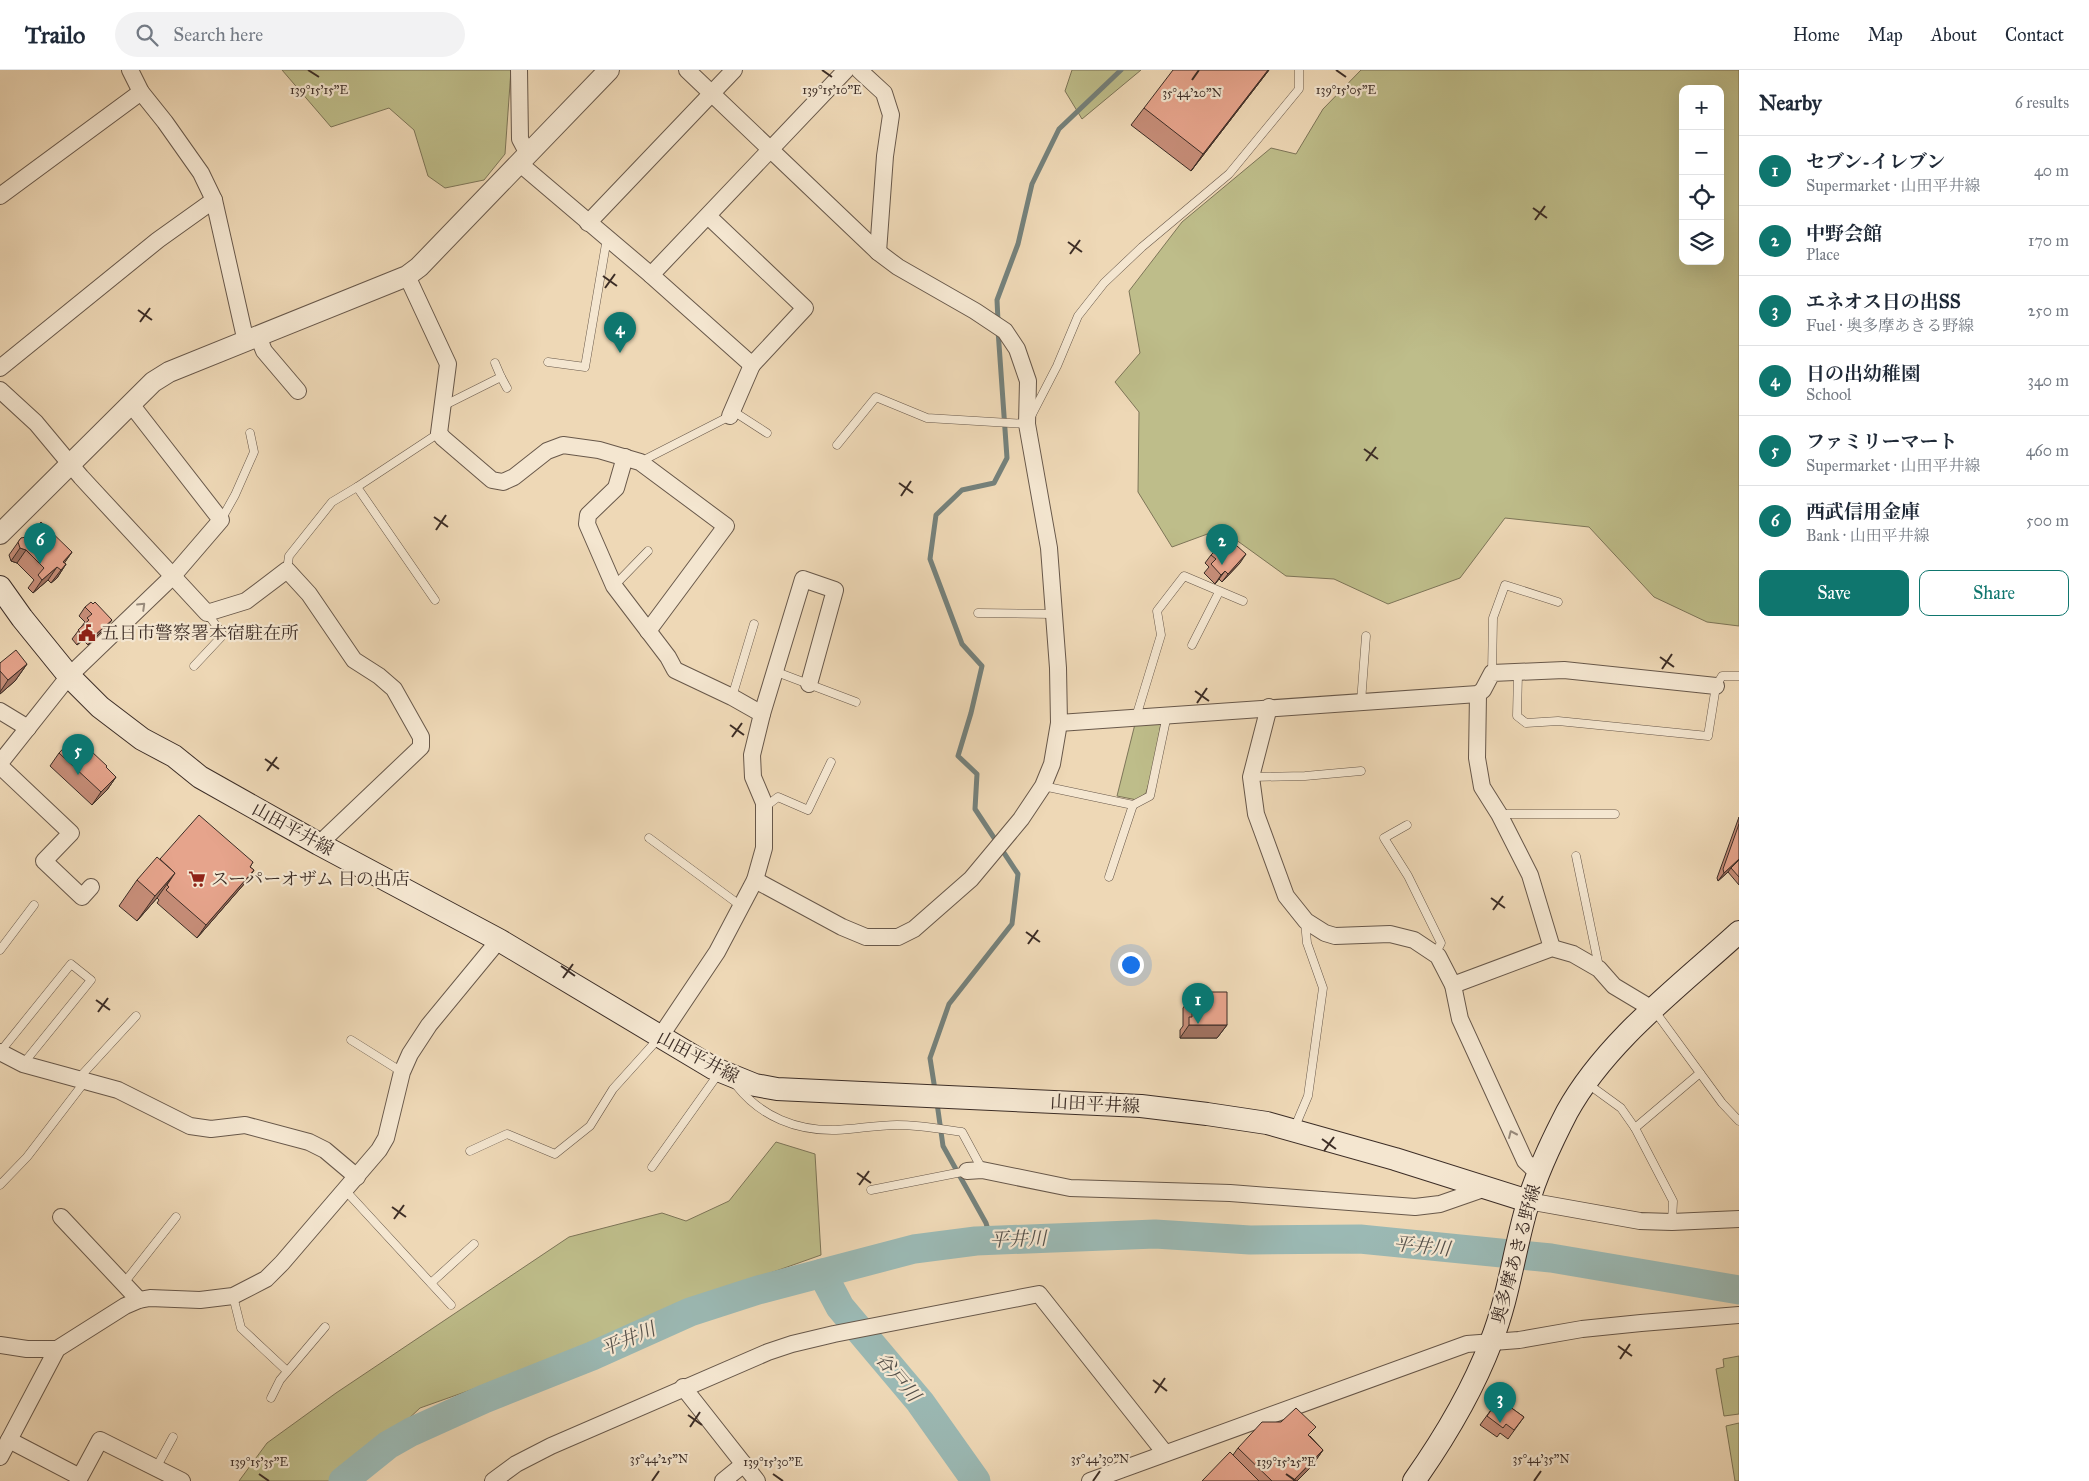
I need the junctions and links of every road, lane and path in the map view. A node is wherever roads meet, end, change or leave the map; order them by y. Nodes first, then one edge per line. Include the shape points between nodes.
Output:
1 (130, 70) edge
2 (519, 70) edge
3 (609, 70) edge
4 (687, 70) edge
5 (734, 70) edge
6 (846, 70) edge
7 (859, 70) edge
8 (1299, 70) edge
9 (141, 92) junction
10 (712, 94) junction
11 (771, 149) junction
12 (523, 158) junction
13 (0, 196) edge
14 (214, 200) junction
15 (708, 216) junction
16 (588, 223) junction
17 (607, 238) junction
18 (878, 252) junction
19 (651, 275) junction
20 (407, 276) junction
21 (252, 339) junction
22 (548, 362) dead end
23 (495, 363) dead end
24 (752, 364) junction
25 (0, 368) edge
26 (502, 377) junction
27 (507, 388) dead end
28 (0, 390) edge
29 (298, 391) dead end
30 (130, 403) junction
31 (443, 406) junction
32 (730, 416) junction
33 (1027, 424) junction
34 (250, 433) dead end
35 (439, 433) junction
36 (767, 433) dead end
37 (837, 445) dead end
38 (632, 459) junction
39 (71, 463) junction
40 (357, 487) junction
41 (221, 520) junction
42 (0, 534) edge
43 (648, 551) dead end
44 (287, 570) junction
45 (172, 577) junction
46 (614, 586) junction
47 (0, 587) edge
48 (1219, 592) junction
49 (435, 600) dead end
50 (1243, 601) dead end
51 (1558, 602) dead end
52 (207, 613) junction
53 (978, 613) dead end
54 (1053, 614) junction
55 (754, 624) dead end
56 (648, 631) junction
57 (1366, 636) dead end
58 (1192, 645) dead end
59 (194, 666) dead end
60 (774, 672) junction
61 (1518, 672) junction
62 (1492, 673) junction
63 (69, 676) junction
64 (1739, 676) edge
65 (809, 684) junction
66 (1716, 686) junction
67 (1478, 694) junction
68 (732, 697) junction
69 (856, 702) dead end
70 (1361, 702) junction
71 (1269, 707) junction
72 (0, 711) edge
73 (762, 714) junction
74 (1167, 715) junction
75 (1136, 717) junction
76 (1059, 723) junction
77 (28, 728) junction
78 (831, 762) dead end
79 (0, 764) edge
80 (1361, 771) dead end
81 (1251, 776) junction
82 (1043, 786) junction
83 (1133, 805) junction
84 (764, 808) junction
85 (1499, 814) junction
86 (1615, 814) dead end
87 (1407, 825) dead end
88 (649, 838) dead end
89 (319, 844) junction
90 (1576, 856) dead end
91 (1109, 877) dead end
92 (755, 880) junction
93 (91, 887) dead end
94 (34, 905) dead end
95 (741, 906) junction
96 (1304, 918) junction
97 (1739, 932) edge
98 (499, 940) junction
99 (1552, 948) junction
100 (0, 950) edge
101 (1435, 954) junction
102 (1599, 969) junction
103 (1453, 985) junction
104 (1654, 1010) junction
105 (136, 1016) dead end
106 (660, 1037) junction
107 (352, 1040) dead end
108 (0, 1052) edge
109 (23, 1064) junction
110 (402, 1072) junction
111 (1700, 1073) junction
112 (724, 1074) junction
113 (82, 1079) junction
114 (1586, 1082) junction
115 (1739, 1121) edge
116 (1635, 1128) junction
117 (1294, 1131) junction
118 (470, 1151) dead end
119 (652, 1167) dead end
120 (975, 1171) junction
121 (1538, 1174) junction
122 (356, 1177) junction
123 (0, 1185) edge
124 (1486, 1188) junction
125 (345, 1190) junction
126 (871, 1190) dead end
127 (1526, 1209) junction
128 (62, 1217) dead end
129 (176, 1217) dead end
130 (1739, 1220) edge
131 (1672, 1222) junction
132 (474, 1244) dead end
133 (124, 1283) junction
134 (431, 1284) junction
135 (233, 1296) junction
136 (139, 1300) junction
137 (451, 1305) dead end
138 (1739, 1315) edge
139 (326, 1328) dead end
140 (1492, 1342) junction
141 (0, 1345) edge
142 (56, 1349) junction
143 (287, 1371) junction
144 (683, 1387) junction
145 (271, 1398) dead end
146 (173, 1437) dead end
147 (9, 1440) junction
148 (1165, 1453) junction
149 (0, 1457) edge
150 (744, 1464) junction
151 (156, 1468) junction
152 (182, 1481) edge
153 (493, 1481) edge
154 (723, 1481) edge
155 (757, 1481) edge
156 (1090, 1481) edge
157 (1414, 1481) edge

1 - 9 street
2 - 12 street
3 - 12 street
4 - 10 street
5 - 10 street
6 - 11 street
7 - 18 street via 884,93 891,115 884,156
8 - 33 lane via 1299,89 1229,174 1104,282 1078,316
9 - 13 street
9 - 14 street via 201,173
10 - 11 street
10 - 16 street
11 - 15 street
11 - 18 street
12 - 16 street
12 - 20 street via 436,251
14 - 21 street
14 - 25 street via 158,240
15 - 19 street
15 - 24 street via 805,308
16 - 17 street
17 - 19 street
17 - 22 lane via 585,367
18 - 33 street via 1005,331 1017,349 1028,381
19 - 24 street
20 - 21 street
20 - 31 street via 448,364
21 - 29 street
21 - 30 street via 169,372
23 - 26 lane
24 - 32 street
26 - 27 lane
26 - 31 lane
28 - 39 street via 36,423
30 - 39 street
30 - 41 street
31 - 35 street
32 - 36 lane via 736,412
32 - 38 lane
33 - 37 lane via 927,418 876,397
33 - 54 street via 1049,548
34 - 41 lane via 254,452
35 - 38 street via 492,480 503,482 547,451 563,445
35 - 40 lane
38 - 46 street via 616,488 588,515 587,524
38 - 56 street via 726,526
39 - 42 street
39 - 45 street
40 - 44 lane via 332,502 289,556
40 - 49 lane
41 - 45 street
43 - 46 lane
44 - 52 street via 246,601
44 - 89 street via 309,594 354,660 394,689 422,737 421,746
45 - 52 street
63 -> 45 street
46 - 56 street
47 - 63 main road, 山田平井線
48 - 50 lane
48 - 58 lane
48 - 75 lane via 1184,576 1158,612 1161,635
51 - 62 lane via 1505,586 1493,618
52 - 59 lane via 223,635
53 - 54 lane
54 - 76 street
55 - 68 lane
56 - 68 street via 675,670
57 - 70 lane
60 - 65 lane
60 - 65 street via 803,579 835,590
60 - 73 street
61 - 62 street
61 - 66 street via 1564,670
61 - 66 lane via 1517,716 1526,723 1558,721 1708,736
62 - 67 street
63 - 77 street
63 - 89 main road, 山田平井線 via 100,707 142,739 174,756 200,777
64 - 66 lane via 1722,676
65 - 69 lane
67 - 70 street
67 - 85 street via 1477,758 1480,777 1482,787
68 - 73 street
70 - 71 street
71 - 74 street
71 - 81 street
72 - 77 street
73 - 84 street via 752,755 753,777
74 - 75 street
74 - 83 lane via 1150,796
75 - 76 street
76 - 82 street via 1052,764
77 - 79 street
78 - 84 lane via 808,810 778,797
79 - 93 street via 71,834 44,862 82,898
80 - 81 lane
81 - 96 street via 1256,814 1286,896
82 - 83 lane
82 - 92 street via 971,879 914,929 898,936 866,937
83 - 91 lane
84 - 92 street via 764,848
85 - 86 lane
85 - 99 street via 1530,875
87 - 101 lane via 1384,838 1408,876 1441,943
88 - 95 lane
89 - 98 main road, 山田平井線
90 - 102 lane
92 - 95 street
94 - 100 lane
95 - 106 street via 717,952
96 - 101 street via 1335,936 1390,934 1414,940
96 - 117 lane via 1307,944 1323,988 1308,1096
97 - 104 main road, 奥多摩あきる野線
98 - 106 main road, 山田平井線
98 - 110 street via 429,1026
99 - 102 street via 1572,954
99 - 103 street
101 - 103 street
102 - 104 street via 1614,986
121 -> 103 street via 1525,1161 1460,1019
104 - 111 lane
104 - 114 main road, 奥多摩あきる野線 via 1612,1049
105 - 113 lane
106 - 112 main road, 山田平井線
106 - 118 lane via 614,1089 590,1126 555,1154 507,1134
107 - 110 lane
108 - 109 street
108 - 109 lane via 72,964 91,980
109 - 113 street
110 - 122 street via 386,1138
111 - 115 lane
111 - 116 lane
112 - 117 main road, 山田平井線 via 755,1085 777,1088 1140,1106 1267,1123
112 - 119 lane
112 - 120 lane via 748,1100 769,1115 795,1126 836,1130 897,1125 962,1132
113 - 122 street via 118,1090 190,1126 211,1129 245,1125 309,1142 325,1150
113 - 123 lane via 27,1157
114 - 116 lane via 1621,1108
114 - 121 main road, 奥多摩あきる野線 via 1568,1111
116 - 131 lane via 1672,1201
117 - 124 main road, 山田平井線
120 - 124 street via 1070,1188 1230,1193 1415,1207 1440,1204
120 - 126 lane
121 - 127 main road, 奥多摩あきる野線
122 - 125 street
124 - 127 main road, 山田平井線
125 - 134 lane
125 - 135 street via 266,1279
127 - 131 street
127 - 140 main road, 奥多摩あきる野線
128 - 133 street
129 - 133 lane
130 - 131 street
132 - 134 lane
133 - 136 street
134 - 137 lane
135 - 136 street via 200,1300
135 - 143 lane via 241,1328
136 - 142 street
138 - 140 street via 1621,1325
139 - 143 lane
140 - 148 street via 1467,1344 1443,1352
140 - 157 main road, 奥多摩あきる野線 via 1451,1425
141 - 142 street
142 - 147 street
143 - 145 lane
144 - 148 street via 792,1344 1039,1294
144 - 150 street
144 - 153 street via 552,1446 516,1464
146 - 151 lane
147 - 149 street
147 - 151 street via 80,1477 100,1440
148 - 156 street
150 - 154 street
150 - 155 street
151 - 152 street

